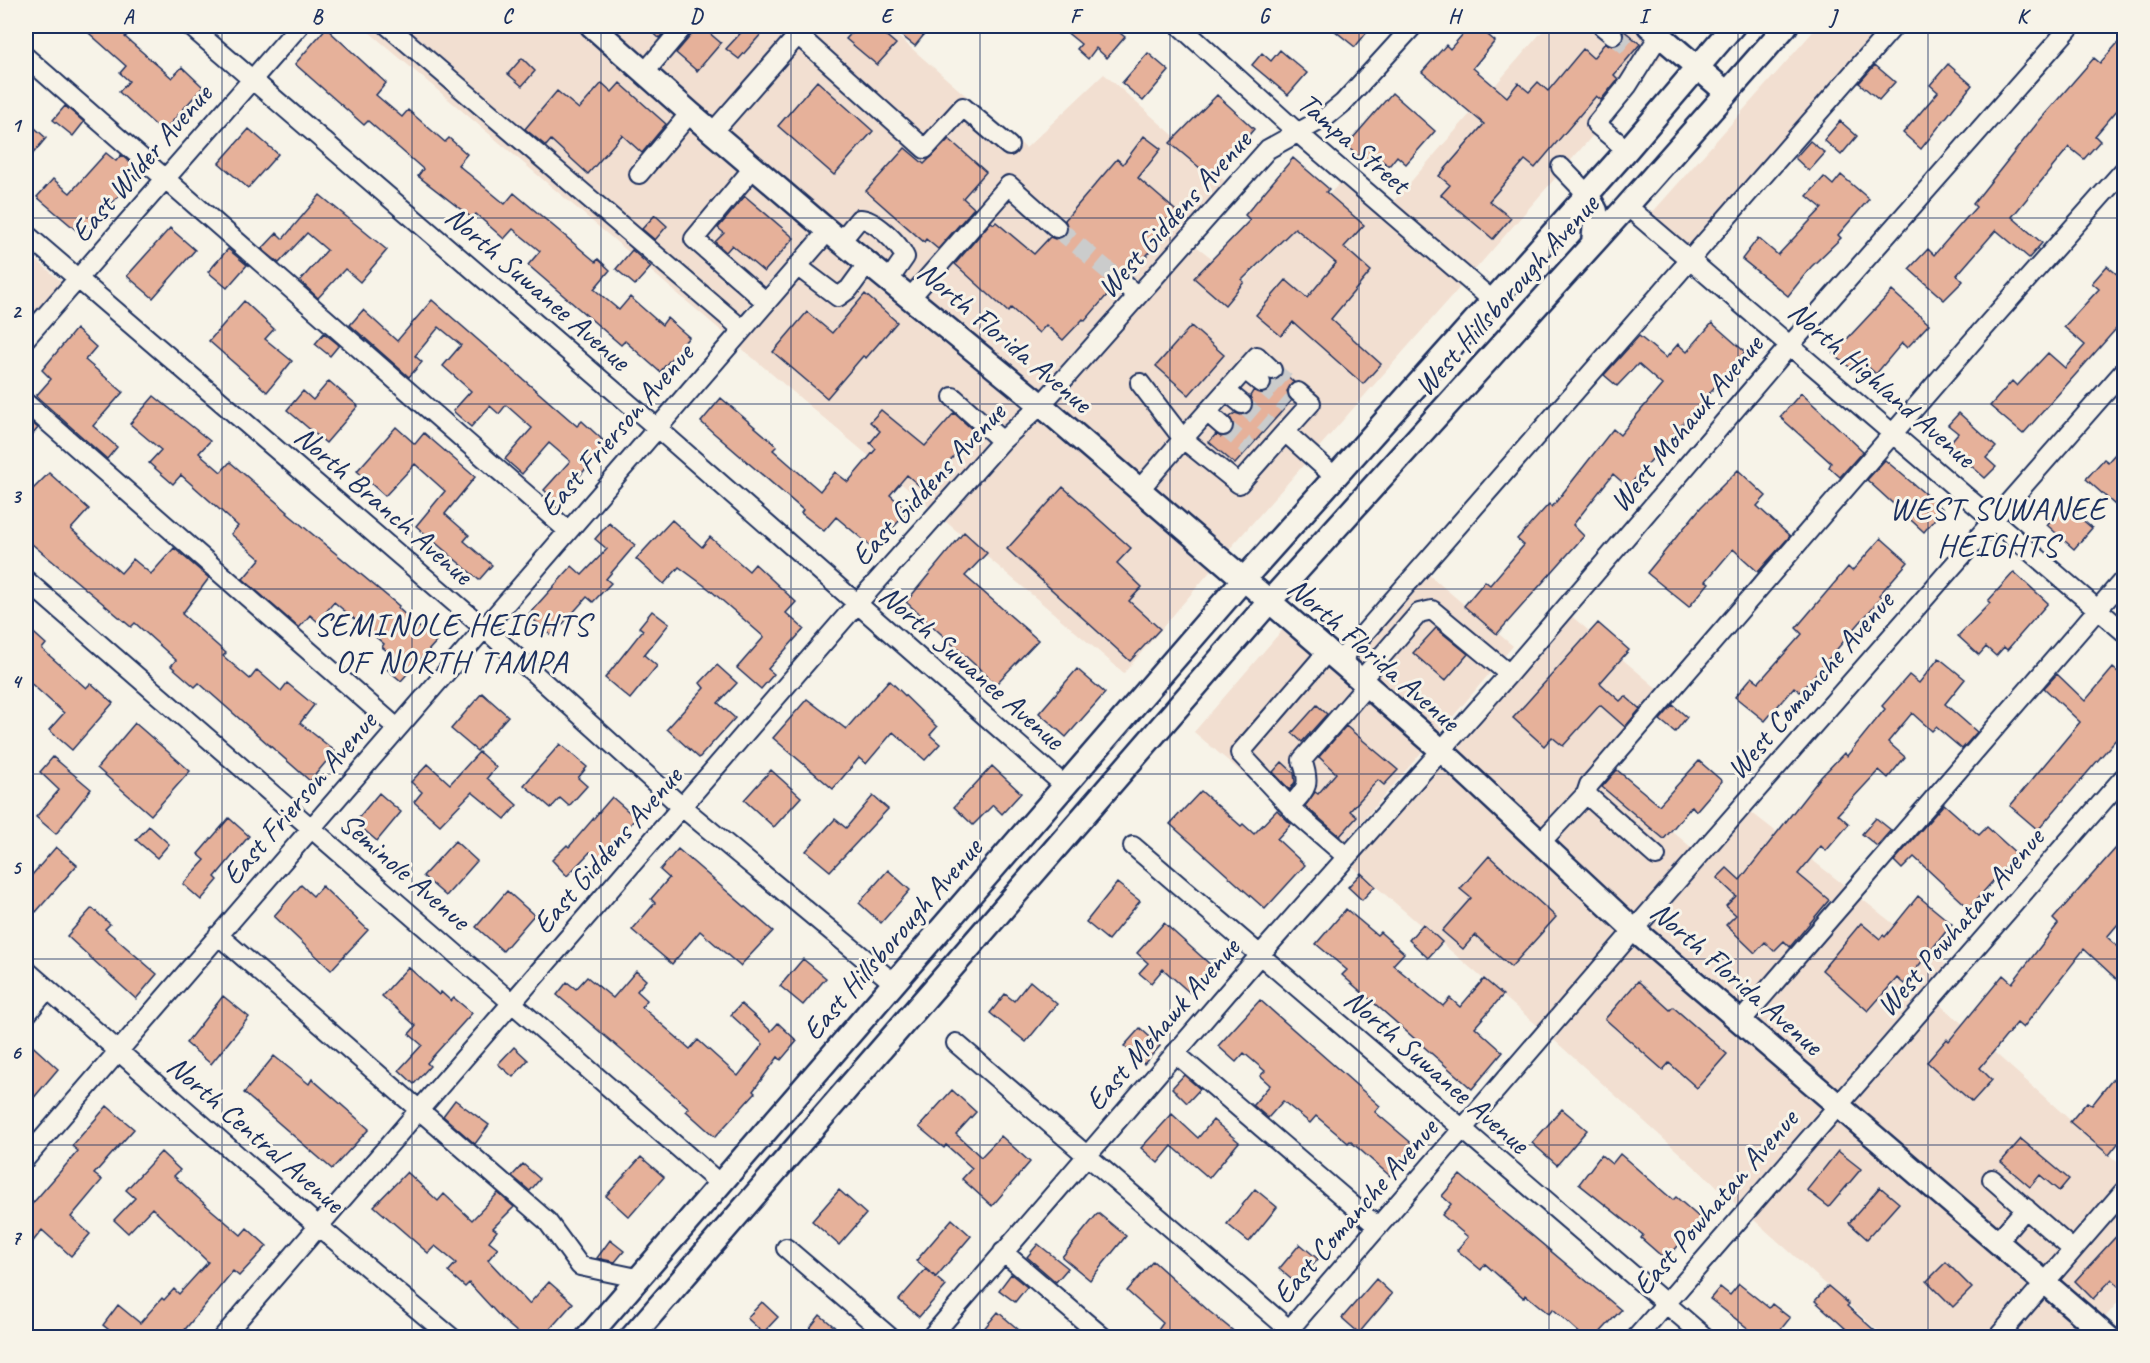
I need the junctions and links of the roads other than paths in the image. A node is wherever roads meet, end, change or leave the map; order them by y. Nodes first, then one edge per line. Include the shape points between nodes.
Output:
1 (190, 26) edge
2 (299, 26) edge
3 (388, 26) edge
4 (592, 26) edge
5 (684, 26) edge
6 (1180, 26) edge
7 (1413, 26) edge
8 (1733, 26) edge
9 (1786, 26) edge
10 (1894, 26) edge
11 (2071, 26) edge
12 (802, 30) edge
13 (1655, 30) edge
14 (26, 57) edge
15 (1698, 67) junction
16 (645, 72) junction
17 (252, 79) junction
18 (1726, 92) junction
19 (690, 113) junction
20 (713, 132) junction
21 (1298, 133) junction
22 (1009, 146) dead end
23 (1627, 150) junction
24 (754, 167) junction
25 (1561, 167) dead end
26 (2124, 170) edge
27 (639, 174) dead end
28 (166, 177) junction
29 (1587, 194) junction
30 (1627, 206) junction
31 (1058, 228) tunnel mouth
32 (26, 234) edge
33 (835, 236) junction
34 (1593, 243) junction
35 (1689, 258) junction
36 (868, 263) junction
37 (797, 266) junction
38 (77, 279) junction
39 (889, 280) junction
40 (1123, 283) tunnel mouth
41 (1137, 296) junction
42 (910, 298) junction
43 (1492, 300) junction
44 (766, 302) junction
45 (742, 329) junction
46 (26, 338) edge
47 (1791, 344) junction
48 (2124, 371) edge
49 (1266, 376) tunnel mouth
50 (1140, 383) dead end
51 (1226, 390) junction
52 (953, 397) dead end
53 (26, 403) edge
54 (1242, 404) tunnel mouth
55 (1295, 404) dead end
56 (1041, 405) junction
57 (1207, 412) junction
58 (1223, 426) tunnel mouth
59 (656, 427) junction
60 (1278, 432) junction
61 (1893, 433) junction
62 (1184, 439) junction
63 (1002, 441) junction
64 (1335, 477) junction
65 (1139, 490) junction
66 (1993, 520) junction
67 (567, 530) junction
68 (26, 579) edge
69 (2124, 579) edge
70 (1243, 580) junction
71 (1269, 602) junction
72 (856, 605) junction
73 (2098, 609) junction
74 (484, 628) junction
75 (2124, 632) edge
76 (1333, 657) junction
77 (1509, 674) junction
78 (1364, 683) junction
79 (397, 728) junction
80 (1441, 750) junction
81 (2124, 777) edge
82 (1065, 786) junction
83 (1586, 794) junction
84 (682, 807) junction
85 (1290, 807) junction
86 (311, 828) junction
87 (1542, 842) junction
88 (1133, 846) dead end
89 (1656, 856) dead end
90 (1347, 857) junction
91 (1634, 930) junction
92 (218, 935) junction
93 (1259, 956) junction
94 (26, 970) edge
95 (895, 984) junction
96 (47, 989) junction
97 (512, 1003) junction
98 (26, 1015) edge
99 (1741, 1021) junction
100 (956, 1043) dead end
101 (117, 1051) junction
102 (1175, 1053) junction
103 (1838, 1105) junction
104 (418, 1110) junction
105 (1462, 1131) junction
106 (1086, 1155) junction
107 (26, 1158) edge
108 (1992, 1179) dead end
109 (719, 1183) junction
110 (2124, 1191) edge
111 (2025, 1208) junction
112 (318, 1226) junction
113 (1378, 1227) junction
114 (1997, 1242) junction
115 (786, 1248) dead end
116 (2073, 1250) junction
117 (1003, 1252) junction
118 (637, 1278) junction
119 (2045, 1282) junction
120 (1666, 1303) junction
121 (1290, 1335) edge
122 (446, 1336) edge
123 (222, 1338) edge
124 (587, 1338) edge
125 (631, 1338) edge
126 (891, 1338) edge
127 (930, 1338) edge
128 (1104, 1338) edge
129 (1636, 1338) edge
130 (1706, 1338) edge
131 (1997, 1338) edge
132 (2109, 1338) edge

1 - 17 street, North Suwanee Avenue
2 - 17 street, East Wilder Avenue
3 - 45 street
4 - 16 main road, North Florida Avenue
5 - 16 street
6 - 21 street, Tampa Street
7 - 21 street, West Giddens Avenue via 1344,103
8 - 15 main road, West Hillsborough Avenue
9 - 18 main road, West Hillsborough Avenue
10 - 35 street
11 - 47 street, West Mohawk Avenue
12 - 20 street
12 - 22 street via 925,149 963,107
13 - 15 main road
13 - 23 street via 1628,85 1596,124
14 - 28 street
15 - 18 main road
15 - 23 main road, West Hillsborough Avenue
16 - 19 main road, North Florida Avenue
17 - 28 street, East Wilder Avenue
17 - 59 street, North Suwanee Avenue
18 - 30 main road, West Hillsborough Avenue
19 - 20 main road, North Florida Avenue
19 - 27 street
20 - 24 main road, North Florida Avenue
21 - 41 street, West Giddens Avenue via 1268,149
21 - 43 street, Tampa Street
23 - 29 main road, West Hillsborough Avenue
24 - 33 main road, North Florida Avenue
24 - 44 street via 694,239
25 - 29 street
26 - 61 street
28 - 38 street, East Wilder Avenue
28 - 67 street
29 - 34 main road via 1596,210
29 - 43 main road, West Hillsborough Avenue
30 - 34 main road, West Hillsborough Avenue
30 - 35 street, North Highland Avenue
31 - 42 street via 1009,185
32 - 38 street, North Branch Avenue
33 - 36 main road, North Florida Avenue
33 - 37 street, East Frierson Avenue
33 - 39 street, East Frierson Avenue via 859,219 870,221 902,249 905,257
34 - 71 main road, West Hillsborough Avenue
35 - 47 street, North Highland Avenue
35 - 76 street
36 - 37 street via 838,297
36 - 39 main road, North Florida Avenue
37 - 44 street, East Frierson Avenue
38 - 46 street, East Wilder Avenue
38 - 74 street, North Branch Avenue
39 - 42 main road, North Florida Avenue
40 - 41 street
41 - 56 street, West Giddens Avenue
42 - 56 main road, North Florida Avenue
43 - 64 main road, West Hillsborough Avenue
44 - 45 street, East Frierson Avenue
45 - 59 street, East Frierson Avenue
47 - 61 street, North Highland Avenue
47 - 77 street, West Mohawk Avenue
48 - 66 street, West Comanche Avenue
49 - 51 street via 1257,356
50 - 62 street
51 - 54 street
51 - 57 street
52 - 63 street
53 - 79 street
55 - 60 street
56 - 63 street, East Giddens Avenue
56 - 65 main road, North Florida Avenue
57 - 58 street
57 - 62 street
59 - 67 street, East Frierson Avenue
59 - 72 street, North Suwanee Avenue
60 - 62 street via 1255,453 1239,484
60 - 64 street
61 - 66 street, North Highland Avenue
61 - 83 street via 1589,785
62 - 65 street
63 - 72 street, East Giddens Avenue
64 - 70 main road, West Hillsborough Avenue
65 - 70 main road, North Florida Avenue
66 - 73 street, North Highland Avenue
66 - 91 street, West Comanche Avenue
67 - 74 street, East Frierson Avenue
68 - 86 street, Seminole Avenue
69 - 73 street
70 - 71 main road, North Florida Avenue
70 - 82 main road, East Hillsborough Avenue
71 - 76 main road, North Florida Avenue
71 - 125 main road
72 - 82 street, North Suwanee Avenue
72 - 84 street, East Giddens Avenue
73 - 75 street, North Highland Avenue
73 - 99 street
74 - 79 street, East Frierson Avenue
74 - 84 street, North Branch Avenue
76 - 78 main road, North Florida Avenue
76 - 85 street via 1240,753
77 - 78 street via 1432,610 1419,614
77 - 80 street, West Mohawk Avenue
78 - 80 main road, North Florida Avenue
78 - 85 street via 1302,760 1308,781 1306,789
79 - 86 street, East Frierson Avenue
80 - 87 main road, North Florida Avenue
80 - 90 street, East Mohawk Avenue
81 - 103 street, West Powhatan Avenue
82 - 95 main road, East Hillsborough Avenue
83 - 87 street
83 - 89 street
84 - 95 street, North Branch Avenue
84 - 97 street, East Giddens Avenue
85 - 90 street
86 - 92 street, East Frierson Avenue
86 - 97 street, Seminole Avenue
87 - 91 main road, North Florida Avenue
88 - 93 street, North Suwanee Avenue
90 - 93 street, East Mohawk Avenue
91 - 99 main road, North Florida Avenue
91 - 105 street, East Comanche Avenue
92 - 101 street, East Frierson Avenue
92 - 104 street
93 - 102 street, East Mohawk Avenue
93 - 105 street, North Suwanee Avenue
94 - 96 street, North Central Avenue
95 - 109 main road, East Hillsborough Avenue
96 - 98 street
96 - 101 street, North Central Avenue
97 - 104 street, East Giddens Avenue
97 - 109 street, Seminole Avenue
99 - 103 main road, North Florida Avenue
100 - 106 street
101 - 107 street, East Frierson Avenue
101 - 112 street, North Central Avenue
102 - 106 street, East Mohawk Avenue
102 - 113 street
103 - 114 main road, North Florida Avenue
103 - 120 street, East Powhatan Avenue
104 - 112 street, East Giddens Avenue
104 - 118 street via 547,1221 580,1266
105 - 113 street, East Comanche Avenue
105 - 120 street, North Suwanee Avenue
106 - 117 street, East Mohawk Avenue
106 - 121 street
108 - 111 street
109 - 118 main road, East Hillsborough Avenue
110 - 116 street
111 - 114 street
111 - 116 street
112 - 122 street, North Central Avenue
112 - 123 street, East Giddens Avenue
113 - 121 street, East Comanche Avenue
114 - 119 main road, North Florida Avenue
115 - 126 street
116 - 119 street
117 - 127 street, East Mohawk Avenue
117 - 128 street
118 - 124 main road, East Hillsborough Avenue
119 - 131 street
119 - 132 main road, North Florida Avenue
120 - 129 street, East Powhatan Avenue
120 - 130 street, North Suwanee Avenue

